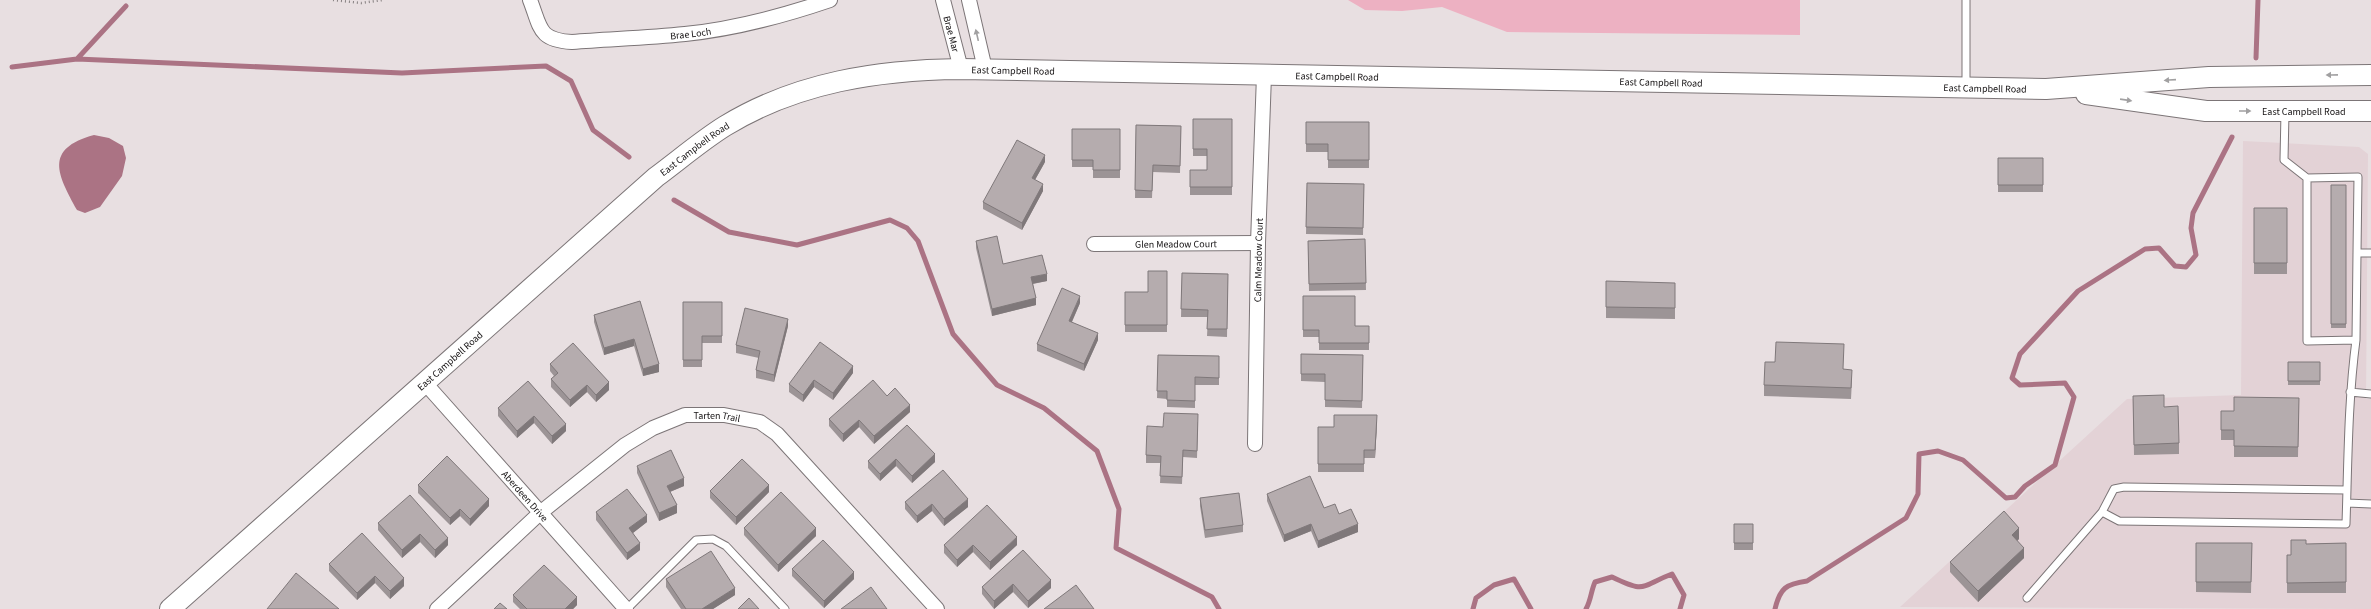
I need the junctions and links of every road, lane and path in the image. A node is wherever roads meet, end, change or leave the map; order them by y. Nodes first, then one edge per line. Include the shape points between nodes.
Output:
1 (333, 0) edge
2 (383, 0) edge
3 (530, 0) edge
4 (830, 0) edge
5 (943, 0) edge
6 (969, 0) edge
7 (1966, 0) edge
8 (961, 68) junction
9 (985, 69) junction
10 (1264, 75) junction
11 (2371, 75) edge
12 (1966, 87) junction
13 (2046, 89) junction
14 (2285, 111) junction
15 (2371, 111) edge
16 (2307, 178) junction
17 (1258, 243) junction
18 (1094, 244) dead end
19 (2357, 252) junction
20 (2371, 253) edge
21 (2356, 340) junction
22 (425, 383) junction
23 (2350, 392) junction
24 (2371, 394) edge
25 (1255, 444) dead end
26 (2347, 490) junction
27 (2347, 503) junction
28 (2371, 504) edge
29 (540, 512) junction
30 (2102, 512) junction
31 (2027, 598) dead end
32 (170, 609) edge
33 (437, 609) edge
34 (627, 609) edge
35 (785, 609) edge
36 (937, 609) edge

1 - 2 path via 361,3
3 - 4 street, Brae Loch via 548,39 572,42 685,34 751,23
5 - 8 street, Brae Mar
9 -> 6 street
7 - 12 lane
8 - 9 main road, East Campbell Road
8 - 22 main road, East Campbell Road via 871,75 813,86 785,96 725,126 656,177
9 - 10 main road, East Campbell Road
10 - 12 main road, East Campbell Road
10 - 17 street, Calm Meadow Court
11 -> 13 main road, East Campbell Road via 2209,77
12 - 13 main road, East Campbell Road
13 -> 14 main road, East Campbell Road via 2206,111
14 - 15 main road, East Campbell Road
14 - 16 lane via 2284,160
16 - 19 lane via 2358,177
16 - 21 lane via 2308,341
17 - 18 street, Glen Meadow Court
17 - 25 street, Calm Meadow Court
19 - 20 lane
19 - 21 lane
21 - 23 lane
22 - 29 street, Aberdeen Drive
22 - 32 main road, East Campbell Road
23 - 24 lane
23 - 26 lane
26 - 27 lane
26 - 30 lane via 2124,487 2114,489
27 - 28 lane
27 - 30 lane via 2346,524 2119,521
29 - 33 street, Tarten Trail
29 - 34 street, Aberdeen Drive
29 - 36 street, Tarten Trail via 625,445 653,428 685,415 724,415 760,422 793,449
30 - 31 lane
34 - 35 lane via 696,540 713,539 726,546

